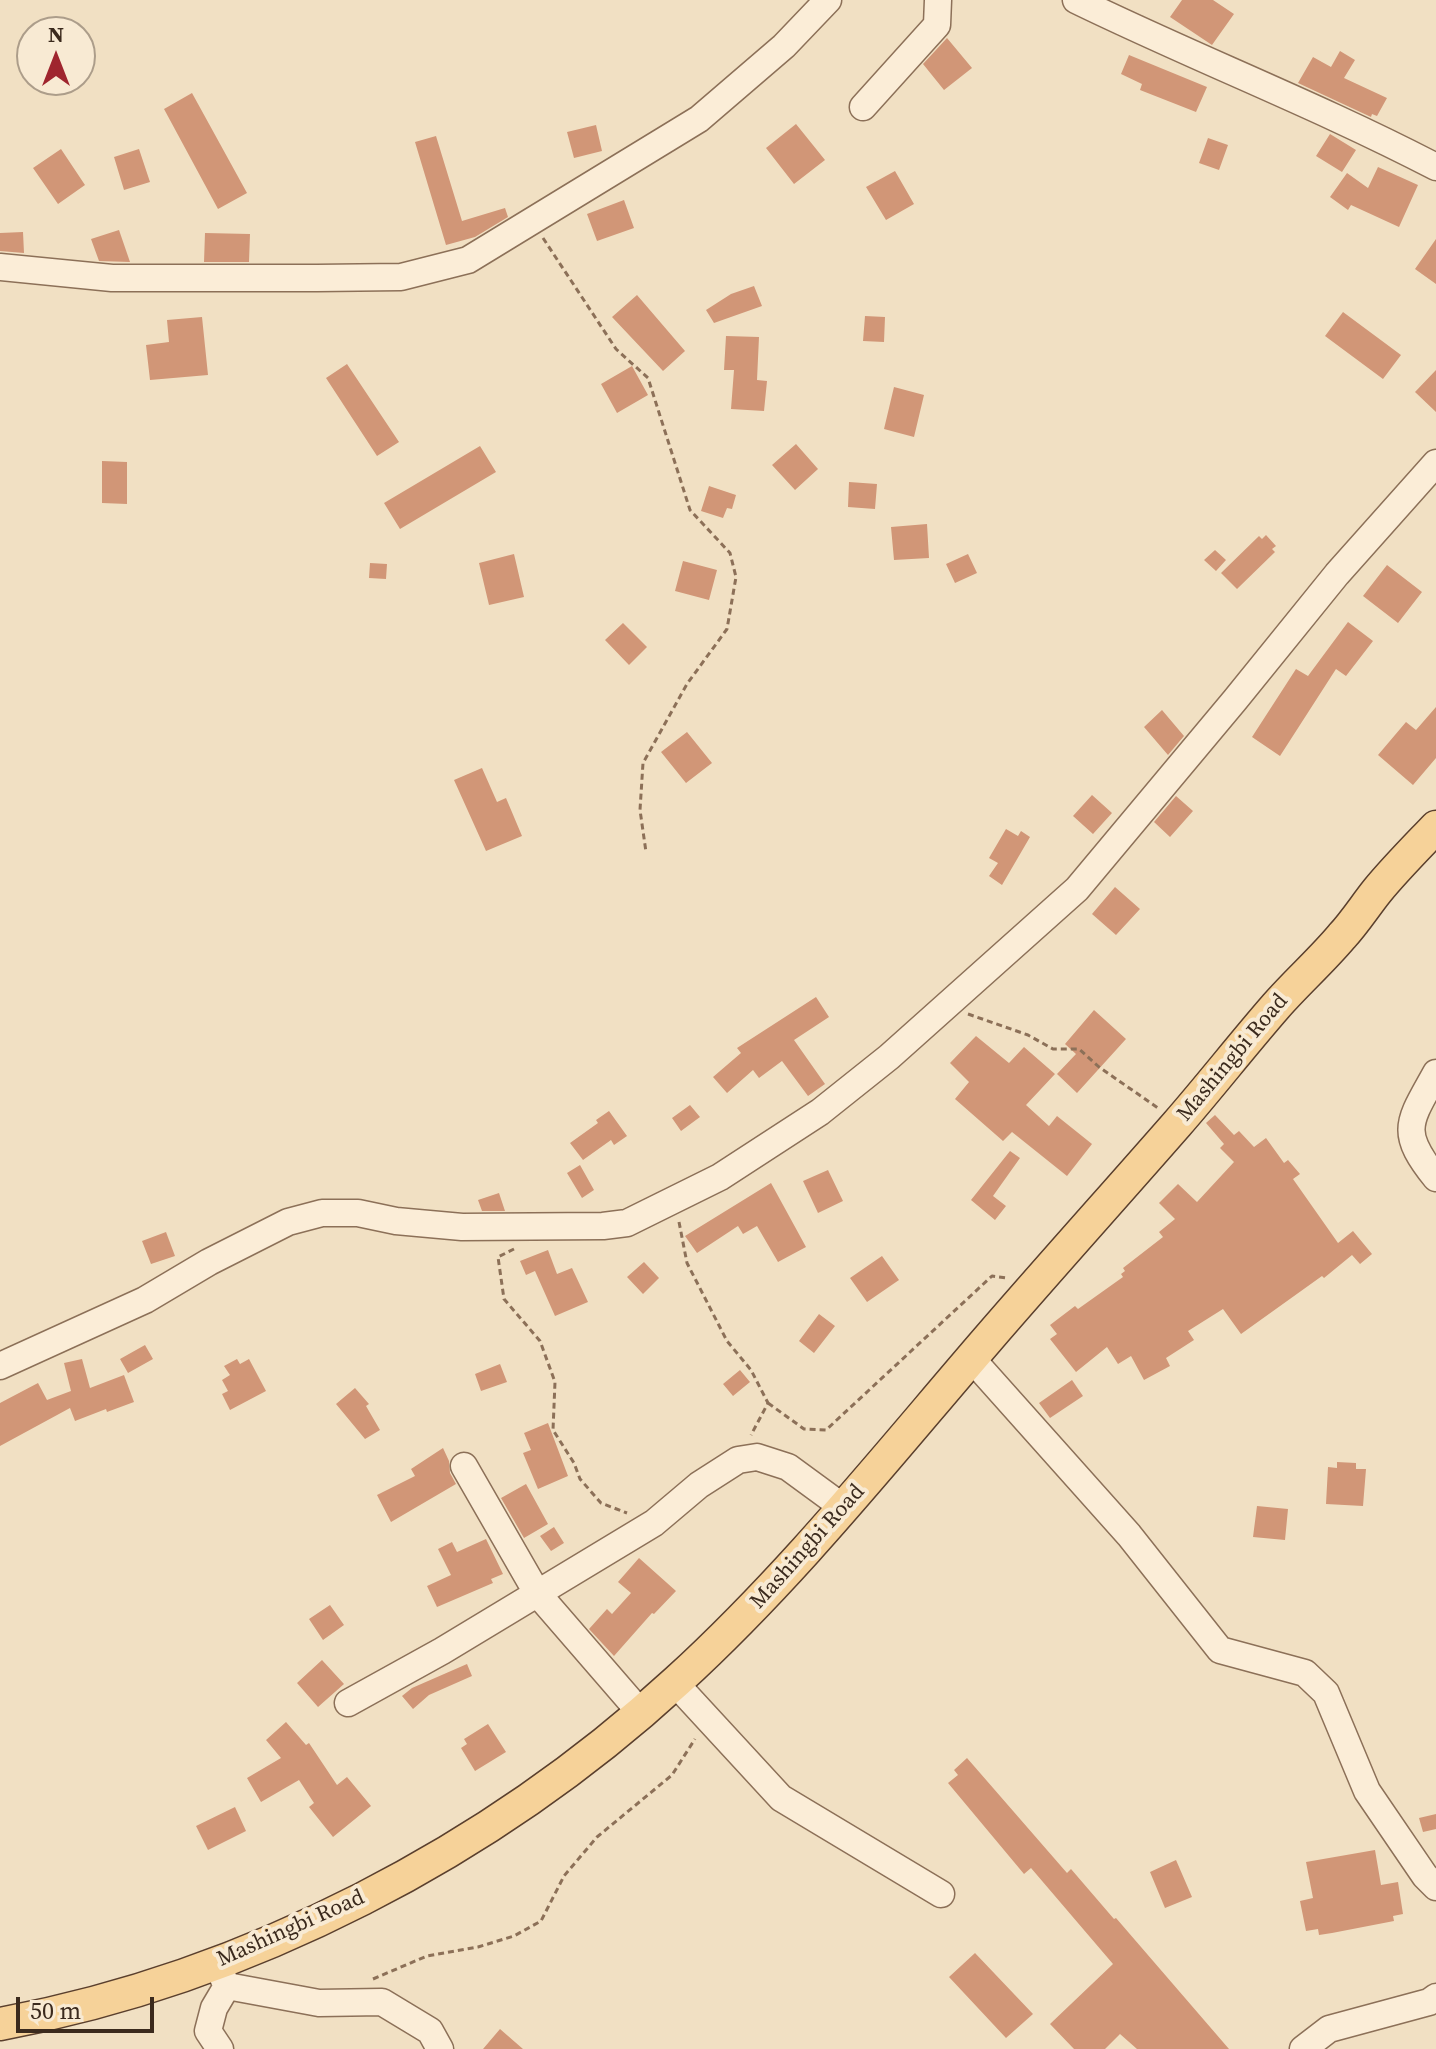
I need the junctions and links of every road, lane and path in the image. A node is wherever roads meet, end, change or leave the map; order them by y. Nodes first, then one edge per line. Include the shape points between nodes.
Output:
1 (828, 0) edge
2 (938, 0) edge
3 (1076, 0) edge
4 (863, 107) dead end
5 (1436, 167) edge
6 (532, 221) junction
7 (0, 267) edge
8 (1436, 463) edge
9 (1436, 827) edge
10 (646, 852) dead end
11 (946, 1006) junction
12 (1436, 1073) edge
13 (1179, 1122) junction
14 (1436, 1178) edge
15 (675, 1201) junction
16 (551, 1226) junction
17 (1037, 1282) junction
18 (971, 1358) junction
19 (0, 1366) edge
20 (768, 1403) junction
21 (738, 1460) junction
22 (464, 1466) dead end
23 (844, 1508) junction
24 (654, 1523) junction
25 (537, 1593) junction
26 (675, 1683) junction
27 (348, 1703) dead end
28 (640, 1712) junction
29 (707, 1719) junction
30 (1436, 1887) edge
31 (941, 1894) dead end
32 (222, 1975) junction
33 (373, 1980) dead end
34 (1436, 1997) edge
35 (0, 2024) edge
36 (220, 2049) edge
37 (440, 2049) edge
38 (1303, 2049) edge

1 - 6 street via 699,119
2 - 4 street via 937,25
3 - 5 street
6 - 7 street via 468,260 401,277 112,278
6 - 10 path via 616,349 648,378 690,510 730,553 736,577 727,629 687,684 643,763 640,810
8 - 11 street via 1337,574 1077,889
9 - 13 main road, Mashingbi Road
11 - 13 path via 1053,1049 1079,1049
11 - 15 street via 820,1112
12 - 14 street via 1410,1122 1412,1145
13 - 17 main road, Mashingbi Road
15 - 16 street via 627,1223
15 - 20 path via 687,1263 727,1341 751,1370
16 - 19 street via 462,1227 322,1213 288,1222 145,1300
16 - 24 path via 498,1257 504,1299 540,1341 555,1382 553,1430 580,1479 601,1503
17 - 18 main road, Mashingbi Road
17 - 20 path via 992,1276 826,1430 804,1429
18 - 23 main road, Mashingbi Road
18 - 30 street via 1129,1535 1220,1650 1305,1673 1326,1693 1367,1791
20 - 21 path
21 - 23 street via 757,1457 788,1467
21 - 24 street
22 - 25 street
23 - 26 main road, Mashingbi Road
24 - 25 street
25 - 27 street
25 - 28 street
26 - 28 main road, Mashingbi Road
26 - 29 street
28 - 32 main road, Mashingbi Road via 554,1782 444,1853
29 - 31 street via 781,1798
29 - 33 path via 672,1775 597,1837 572,1866 541,1921 514,1936 427,1956
32 - 35 main road, Mashingbi Road
32 - 36 street via 208,2031
32 - 37 street via 319,2003 382,2002 430,2031
34 - 38 street via 1329,2029

